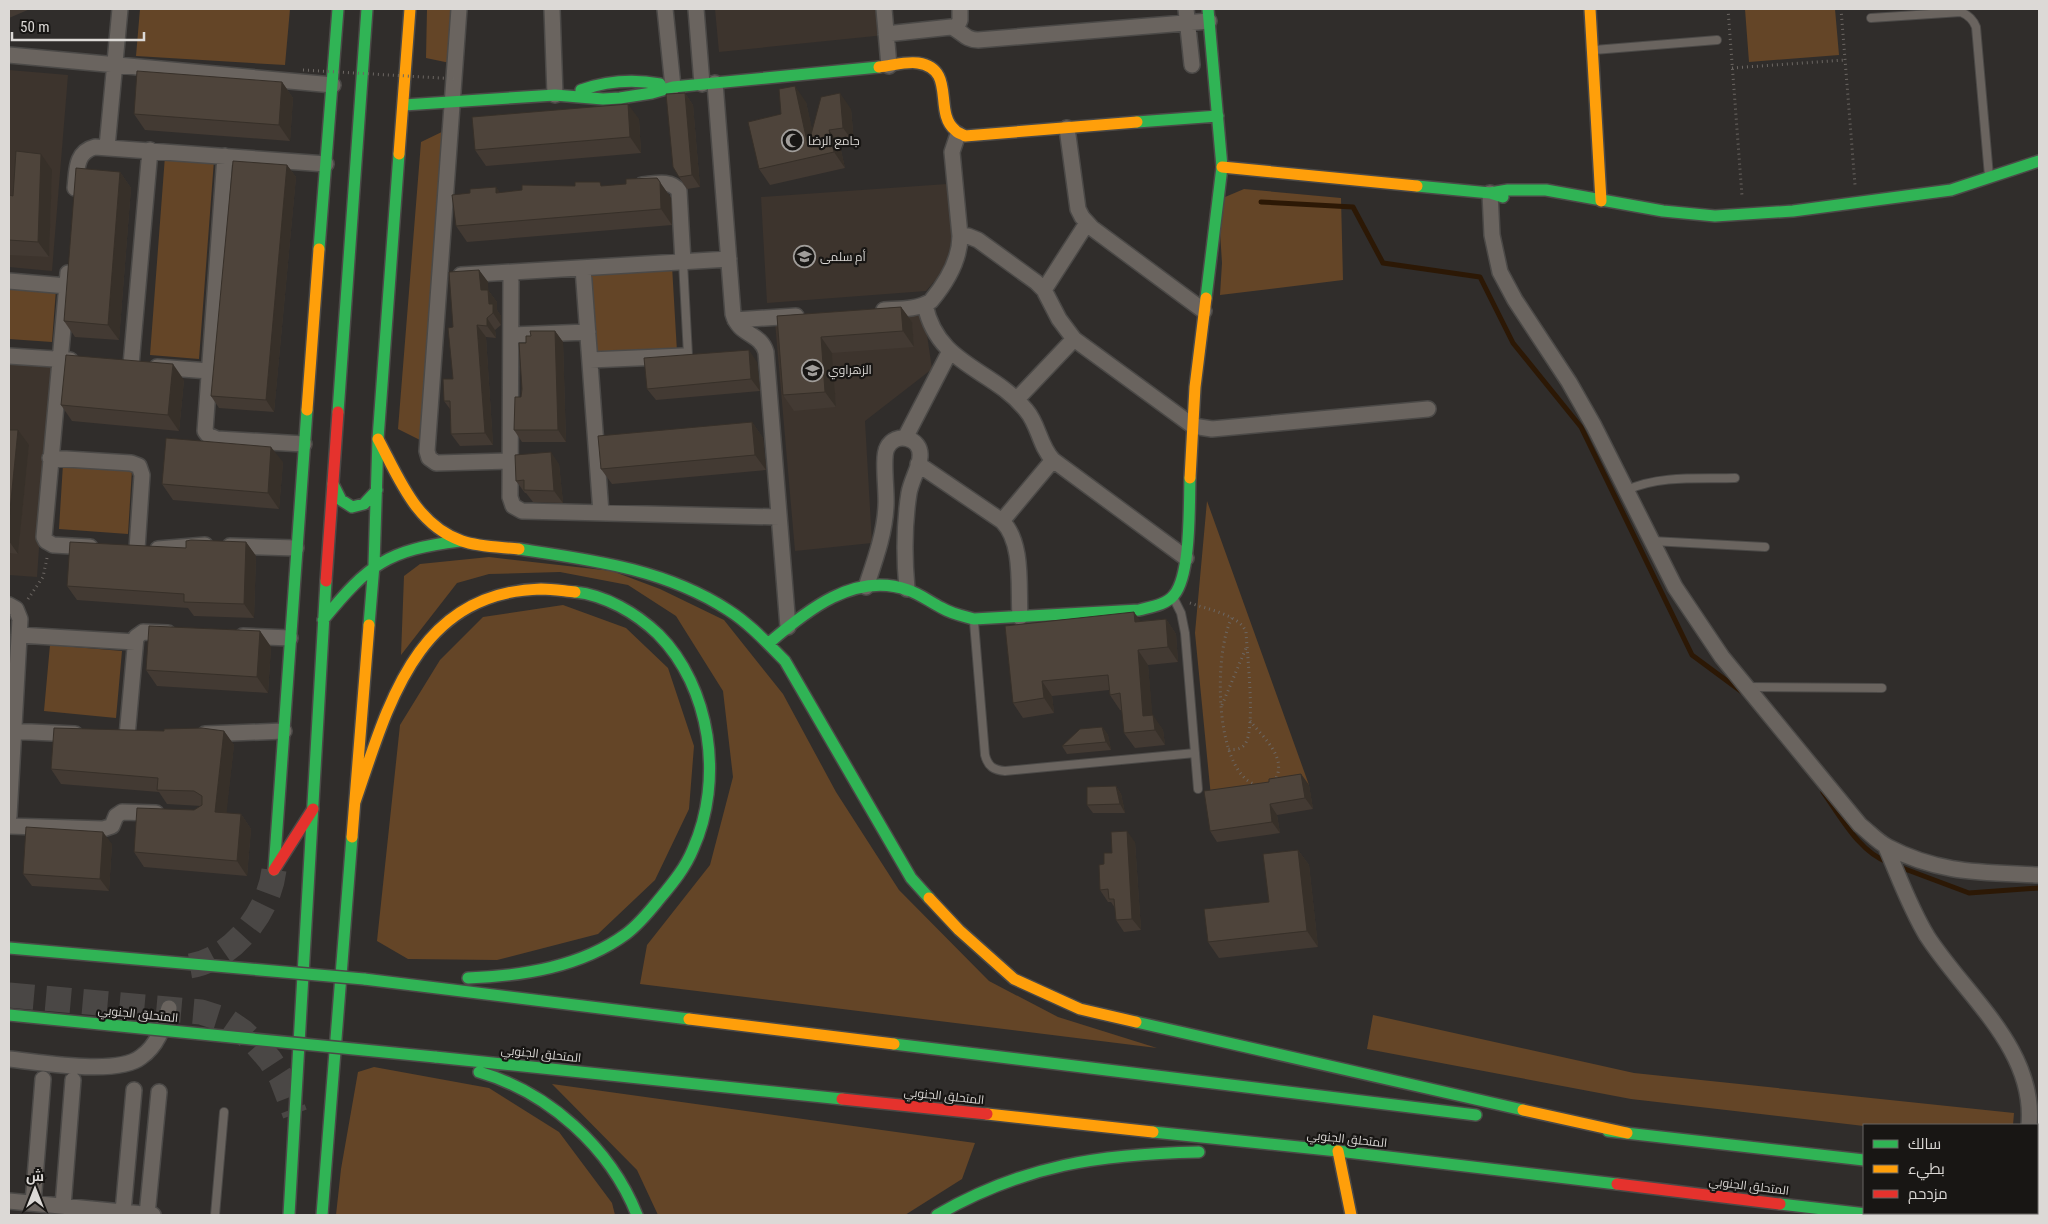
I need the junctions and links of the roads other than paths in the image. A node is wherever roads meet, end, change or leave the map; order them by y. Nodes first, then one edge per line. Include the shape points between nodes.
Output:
1 (120, 9) edge
2 (338, 9) edge
3 (368, 9) edge
4 (410, 9) edge
5 (458, 9) edge
6 (552, 9) edge
7 (664, 9) edge
8 (696, 9) edge
9 (884, 9) edge
10 (960, 9) edge
11 (1590, 9) edge
12 (1209, 15) edge
13 (1187, 16) edge
14 (1871, 18) dead end
15 (956, 29) junction
16 (886, 34) junction
17 (1717, 40) dead end
18 (1592, 50) junction
19 (9, 55) edge
20 (115, 65) junction
21 (1192, 65) dead end
22 (889, 66) junction
23 (709, 84) junction
24 (333, 85) junction
25 (673, 87) junction
26 (561, 95) junction
27 (452, 102) junction
28 (404, 105) junction
29 (1218, 116) junction
30 (1067, 128) junction
31 (958, 134) junction
32 (107, 147) junction
33 (150, 150) junction
34 (224, 156) junction
35 (2039, 161) edge
36 (326, 164) junction
37 (1222, 167) junction
38 (1989, 178) junction
39 (624, 186) edge
40 (1490, 193) junction
41 (465, 196) edge
42 (445, 197) junction
43 (74, 201) edge
44 (1601, 201) junction
45 (1526, 202) dead end
46 (1563, 205) dead end
47 (1087, 223) junction
48 (960, 236) junction
49 (70, 258) edge
50 (729, 259) junction
51 (683, 262) junction
52 (583, 268) junction
53 (511, 273) junction
54 (440, 275) junction
55 (9, 281) edge
56 (67, 286) junction
57 (1044, 290) junction
58 (925, 305) junction
59 (874, 310) edge
60 (1204, 311) junction
61 (814, 315) edge
62 (735, 320) junction
63 (588, 332) junction
64 (511, 335) junction
65 (1074, 339) junction
66 (950, 351) junction
67 (766, 352) junction
68 (746, 353) edge
69 (693, 355) joint
70 (9, 356) edge
71 (60, 360) junction
72 (590, 360) junction
73 (87, 362) edge
74 (114, 364) edge
75 (131, 365) junction
76 (208, 371) junction
77 (1017, 399) junction
78 (1428, 409) dead end
79 (1193, 426) junction
80 (905, 438) junction
81 (378, 439) junction
82 (304, 444) junction
83 (50, 458) junction
84 (1053, 460) junction
85 (510, 461) junction
86 (918, 464) junction
87 (1735, 478) dead end
88 (333, 484) junction
89 (377, 490) junction
90 (1627, 490) junction
91 (602, 513) junction
92 (779, 517) junction
93 (1002, 521) junction
94 (881, 538) junction
95 (460, 541) junction
96 (904, 541) junction
97 (1650, 541) junction
98 (1765, 547) dead end
99 (296, 548) junction
100 (137, 550) junction
101 (1186, 558) junction
102 (374, 565) junction
103 (866, 587) junction
104 (907, 589) junction
105 (1173, 597) junction
106 (12, 607) edge
107 (1020, 617) junction
108 (974, 619) junction
109 (323, 620) junction
110 (788, 627) junction
111 (185, 633) edge
112 (232, 635) edge
113 (18, 636) junction
114 (290, 638) junction
115 (135, 642) junction
116 (769, 643) junction
117 (1747, 687) junction
118 (1882, 688) dead end
119 (11, 731) edge
120 (284, 732) junction
121 (89, 735) edge
122 (186, 735) edge
123 (108, 736) edge
124 (1195, 753) junction
125 (1198, 790) dead end
126 (355, 802) junction
127 (314, 806) junction
128 (175, 814) edge
129 (9, 816) edge
130 (9, 826) edge
131 (1886, 847) junction
132 (2039, 875) edge
133 (9, 948) edge
134 (364, 979) junction
135 (169, 1008) dead end
136 (9, 1015) edge
137 (435, 1057) junction
138 (9, 1059) edge
139 (43, 1079) dead end
140 (73, 1080) dead end
141 (134, 1090) dead end
142 (159, 1092) dead end
143 (224, 1112) dead end
144 (1489, 1116) dead end
145 (1509, 1119) dead end
146 (2029, 1124) edge
147 (1628, 1133) junction
148 (1338, 1151) junction
149 (1214, 1152) dead end
150 (1233, 1152) dead end
151 (1863, 1160) edge
152 (9, 1202) edge
153 (33, 1203) junction
154 (63, 1206) junction
155 (123, 1212) junction
156 (1863, 1214) edge
157 (147, 1215) edge
158 (153, 1215) edge
159 (215, 1215) edge
160 (289, 1215) edge
161 (322, 1215) edge
162 (637, 1215) edge
163 (937, 1215) edge
164 (1351, 1215) edge

1 - 20 street
2 - 24 main road
3 - 88 main road
4 - 28 main road
5 - 27 street
6 - 26 street
7 - 25 street
8 - 23 street
9 - 16 street
10 - 15 street
11 - 18 main road
12 - 13 street
12 - 29 main road
13 - 15 street via 978,40 968,39
13 - 21 street
14 - 38 lane via 1960,12 1974,21
15 - 16 street via 947,27
16 - 22 street
17 - 18 lane
18 - 44 main road
19 - 20 street
20 - 24 street
20 - 32 street
22 - 23 main road
22 - 31 main road via 925,64 937,72 949,125
23 - 25 main road
23 - 50 street
24 - 36 main road
25 - 26 main road via 620,98
25 - 26 main road via 620,81
26 - 27 main road
27 - 28 main road
27 - 42 street
28 - 81 main road
29 - 30 main road
29 - 37 main road
30 - 31 main road via 972,136
30 - 47 street via 1078,209
31 - 48 street via 952,152
32 - 33 street
32 - 43 street via 89,148 80,157
33 - 34 street
33 - 75 street
34 - 36 street
34 - 76 street
35 - 38 main road
36 - 82 main road
37 - 40 main road
37 - 60 main road
38 - 44 main road via 1951,190 1793,211 1715,216
39 - 51 street via 664,184 677,188
40 - 44 main road via 1546,190
40 - 45 main road
40 - 90 street via 1492,235 1500,272 1577,397
41 - 42 street
42 - 54 street
44 - 46 main road
47 - 57 street
47 - 60 street
48 - 57 street via 978,240
48 - 58 street via 956,260 936,296
49 - 56 street
50 - 51 street
50 - 62 street
51 - 52 street
51 - 69 lane
52 - 53 street
52 - 63 street
53 - 54 street
53 - 64 street
54 - 85 street via 429,458 440,463
55 - 56 street
56 - 71 street
57 - 65 street
58 - 59 street
58 - 66 street via 931,326
60 - 79 main road
61 - 62 street
62 - 67 street via 744,331 760,341
63 - 64 street
63 - 72 street
64 - 85 street
65 - 77 street
65 - 79 street
66 - 77 street
66 - 80 street
67 - 68 street
67 - 92 street
69 - 72 street
70 - 71 street
71 - 73 street
71 - 83 street
72 - 91 street
74 - 75 street
75 - 76 street
76 - 82 street via 204,426 208,435 217,439
77 - 84 street via 1032,418 1041,444
78 - 79 street via 1212,429
79 - 101 main road
80 - 86 street via 912,440 920,450
80 - 94 street via 892,441 885,453 886,507
81 - 89 main road
81 - 95 main road via 413,502 427,519
82 - 99 main road
83 - 100 street via 139,466 142,475
83 - 100 street via 44,537 49,544
84 - 93 street
84 - 101 street
85 - 91 street via 510,497 517,510
86 - 93 street
86 - 96 street via 909,492
87 - 90 lane via 1662,479
88 - 89 main road via 341,502 356,508 364,505
88 - 109 main road
89 - 102 main road
90 - 97 street
91 - 92 street
92 - 110 street
93 - 107 street via 1015,541
94 - 96 street
94 - 103 street
95 - 102 main road via 415,548
95 - 116 main road via 645,571 686,586 718,603 744,620
96 - 104 street
97 - 98 lane
97 - 117 street via 1675,587 1722,657
99 - 100 street via 200,545
99 - 114 main road
101 - 105 main road via 1180,586
102 - 109 main road via 346,591
102 - 126 main road
103 - 104 main road via 884,585
103 - 110 main road via 834,594
104 - 108 main road via 957,615
105 - 107 main road via 1139,610
105 - 124 lane via 1181,613 1185,633
106 - 113 street via 20,619
107 - 108 main road
108 - 124 lane via 985,755 989,766 1005,771
109 - 127 main road
110 - 116 main road
111 - 115 street via 143,632
112 - 114 street
113 - 115 street
113 - 119 street
114 - 120 main road
115 - 123 street via 132,736
116 - 147 main road via 784,661 911,878 959,930 1014,979 1080,1009
117 - 118 lane
117 - 131 street via 1860,825
119 - 121 street
119 - 129 street
120 - 122 street
120 - 127 main road via 274,870
124 - 125 lane
126 - 134 main road via 393,696 410,666 428,639 457,613 491,597 527,589 564,589 600,597 634,613 662,636 685,666 701,699 708,735 705,811 692,850 672,885 627,933 598,951 564,965 510,976
126 - 161 main road
127 - 160 main road
128 - 130 street via 122,812 116,816 112,826 103,829
131 - 132 street via 1962,872
131 - 146 street via 1908,902 1928,937 1995,1024 2020,1064 2031,1108
133 - 134 main road, bridge
134 - 144 main road
135 - 138 street via 154,1044 127,1065 92,1066
136 - 137 main road, المتحلق الجنوبي, bridge
137 - 148 main road, المتحلق الجنوبي
137 - 162 main road via 520,1087 550,1106 596,1149 619,1179
139 - 153 street
140 - 154 street
141 - 155 street
142 - 157 street
143 - 159 lane
145 - 147 main road
147 - 151 main road
148 - 150 main road
148 - 156 main road, المتحلق الجنوبي
148 - 164 main road
149 - 163 main road via 1166,1152 1065,1164 983,1190
152 - 153 street
153 - 154 street
154 - 155 street
155 - 157 street
157 - 158 street

